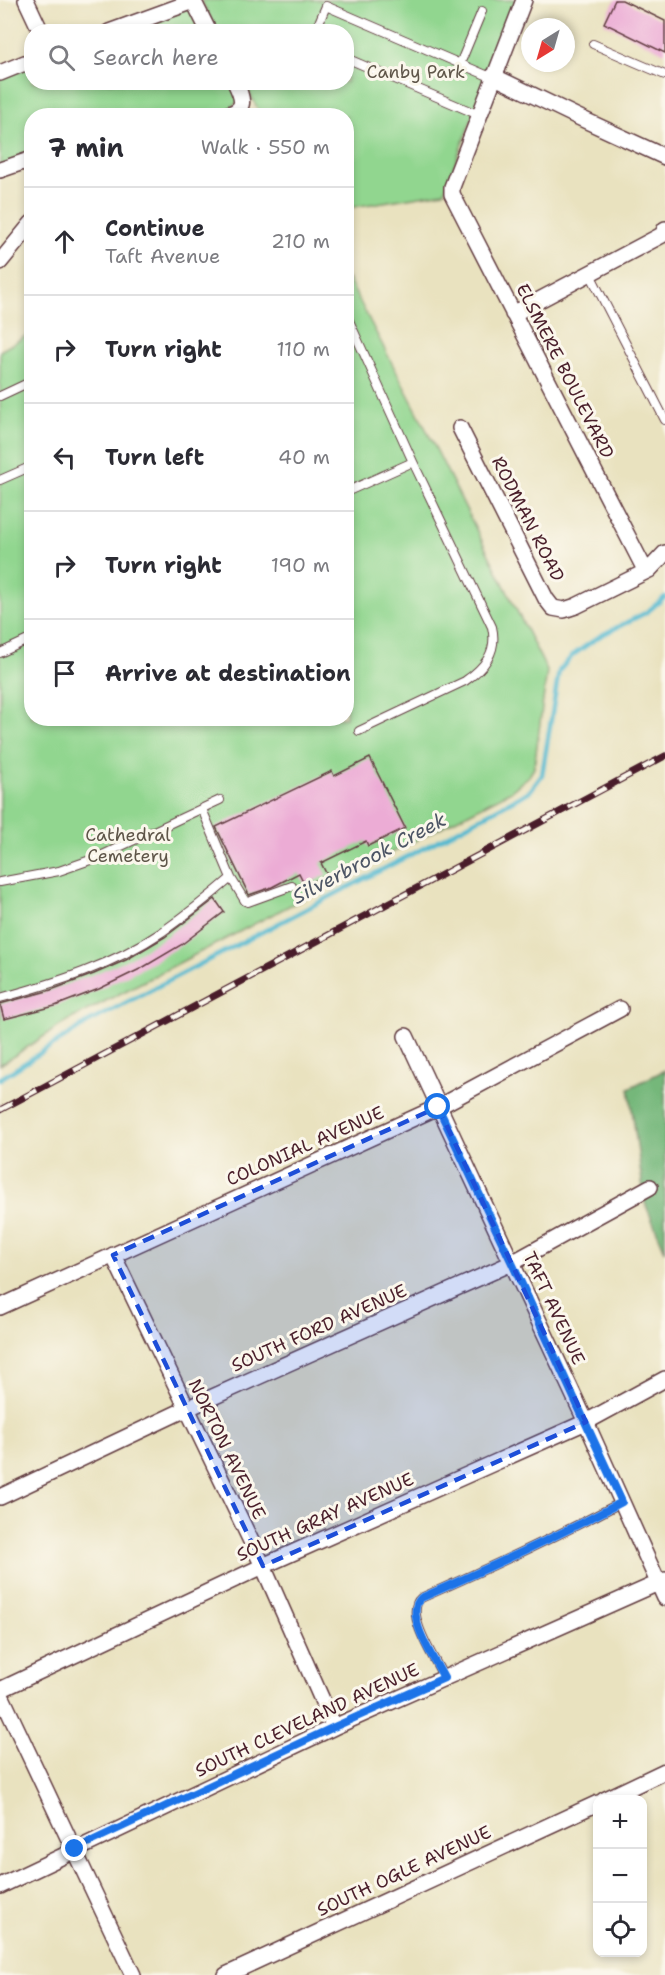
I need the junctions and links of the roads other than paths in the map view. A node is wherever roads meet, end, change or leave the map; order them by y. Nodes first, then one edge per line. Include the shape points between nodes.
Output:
1 (26, 0) edge
2 (194, 0) edge
3 (524, 0) edge
4 (482, 10) dead end
5 (36, 24) edge
6 (130, 24) edge
7 (205, 24) edge
8 (318, 24) edge
9 (593, 44) dead end
10 (354, 61) edge
11 (24, 63) edge
12 (460, 63) junction
13 (0, 73) edge
14 (665, 75) edge
15 (493, 77) junction
16 (238, 90) edge
17 (240, 108) edge
18 (479, 115) junction
19 (665, 157) edge
20 (24, 162) edge
21 (0, 170) edge
22 (24, 233) edge
23 (664, 235) edge
24 (0, 262) edge
25 (590, 274) junction
26 (513, 314) junction
27 (354, 332) edge
28 (24, 385) edge
29 (0, 396) edge
30 (665, 420) edge
31 (460, 428) dead end
32 (413, 462) junction
33 (24, 470) edge
34 (0, 480) edge
35 (354, 488) edge
36 (665, 554) edge
37 (649, 570) junction
38 (24, 642) edge
39 (0, 653) edge
40 (359, 731) dead end
41 (220, 800) dead end
42 (202, 809) junction
43 (231, 878) junction
44 (0, 882) edge
45 (292, 886) dead end
46 (0, 998) edge
47 (620, 1009) dead end
48 (406, 1036) dead end
49 (438, 1107) junction
50 (650, 1187) dead end
51 (113, 1255) junction
52 (512, 1263) junction
53 (0, 1307) edge
54 (665, 1378) edge
55 (186, 1409) junction
56 (586, 1422) junction
57 (0, 1497) edge
58 (622, 1502) junction
59 (263, 1566) junction
60 (661, 1582) edge
61 (665, 1598) edge
62 (444, 1678) junction
63 (0, 1692) edge
64 (334, 1727) junction
65 (665, 1771) edge
66 (615, 1795) edge
67 (593, 1805) edge
68 (75, 1849) junction
69 (0, 1886) edge
70 (133, 1975) edge
71 (226, 1975) edge

1 - 5 street
2 - 6 street
2 - 7 street
3 - 15 street
4 - 12 lane
8 - 12 lane via 326,6
9 - 14 lane
10 - 18 lane
11 - 13 street
12 - 15 lane
15 - 18 street
15 - 19 street
16 - 17 street
18 - 26 street, ELSMERE BOULEVARD via 452,188
20 - 21 street
22 - 24 street
23 - 25 street
25 - 26 street
25 - 30 lane
26 - 37 street, ELSMERE BOULEVARD via 642,564
27 - 32 lane
28 - 29 lane
31 - 37 street, RODMAN ROAD via 553,608 569,609
32 - 35 lane
32 - 40 lane via 492,627 493,648 481,669 465,681
33 - 34 lane
36 - 37 street, RODMAN ROAD
38 - 39 lane
41 - 42 lane
42 - 43 lane
42 - 44 lane via 59,871
43 - 45 lane via 248,902
43 - 46 lane via 160,933 130,950 69,978
47 - 49 street, COLONIAL AVENUE
48 - 49 street, TAFT AVENUE
49 - 51 street, COLONIAL AVENUE
49 - 52 street, TAFT AVENUE
50 - 52 street, SOUTH FORD AVENUE
51 - 53 street, COLONIAL AVENUE
51 - 55 street, NORTON AVENUE
52 - 55 street, SOUTH FORD AVENUE
52 - 56 street, TAFT AVENUE
54 - 56 street, SOUTH GRAY AVENUE
55 - 57 street, SOUTH FORD AVENUE
55 - 59 street, NORTON AVENUE
56 - 58 street, TAFT AVENUE
56 - 59 street, SOUTH GRAY AVENUE
58 - 60 street, TAFT AVENUE
58 - 62 lane via 416,1602 418,1627
59 - 63 street, SOUTH GRAY AVENUE
59 - 64 street, NORTON AVENUE
60 - 61 street, TAFT AVENUE
60 - 62 street, SOUTH CLEVELAND AVENUE
62 - 64 street, SOUTH CLEVELAND AVENUE
63 - 68 street
64 - 68 street, SOUTH CLEVELAND AVENUE
65 - 66 street
67 - 71 street, SOUTH OGLE AVENUE
68 - 69 street, SOUTH CLEVELAND AVENUE
68 - 70 street

